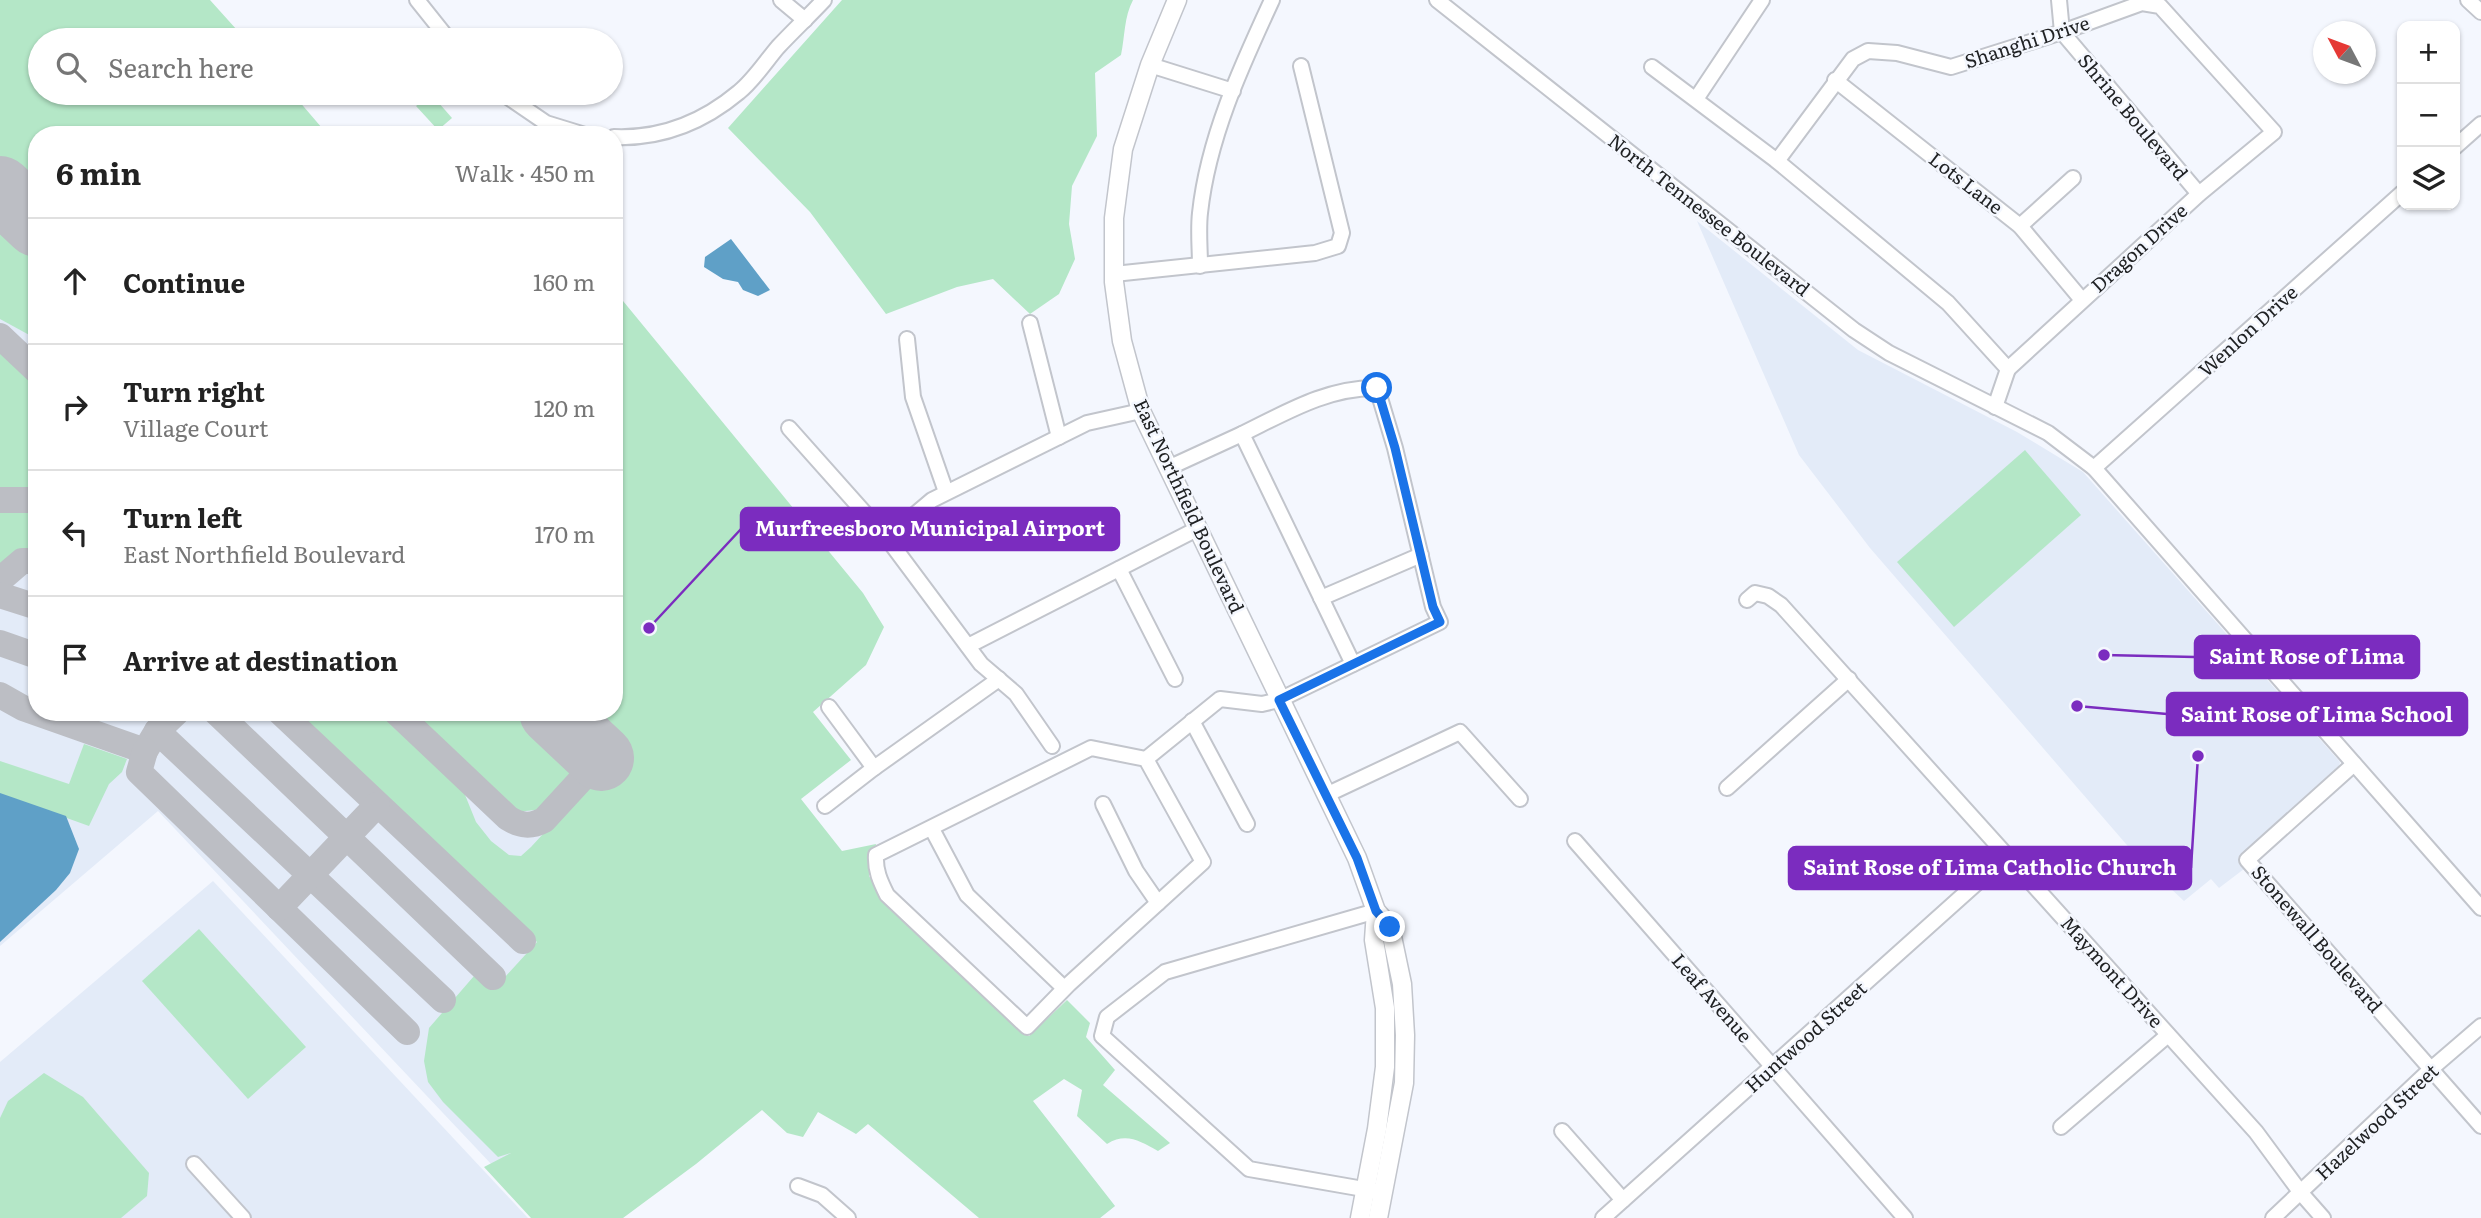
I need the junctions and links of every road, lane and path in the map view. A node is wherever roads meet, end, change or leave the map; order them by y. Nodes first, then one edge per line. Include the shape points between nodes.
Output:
1 (417, 0) edge
2 (782, 0) edge
3 (824, 0) edge
4 (1177, 0) edge
5 (1272, 0) edge
6 (1437, 0) edge
7 (1762, 0) edge
8 (2059, 0) edge
9 (2468, 0) edge
10 (2481, 12) edge
11 (805, 20) junction
12 (439, 28) edge
13 (2062, 32) junction
14 (1150, 65) junction
15 (1301, 66) dead end
16 (1653, 67) dead end
17 (1835, 80) junction
18 (1233, 91) junction
19 (1696, 99) junction
20 (520, 105) edge
21 (2481, 124) edge
22 (556, 126) edge
23 (2274, 132) joint
24 (623, 137) edge
25 (2460, 143) edge
26 (1777, 160) junction
27 (2073, 178) dead end
28 (2199, 194) junction
29 (2397, 197) edge
30 (2020, 226) junction
31 (1200, 266) junction
32 (1114, 274) junction
33 (2082, 300) junction
34 (1030, 323) dead end
35 (908, 339) dead end
36 (2008, 369) junction
37 (1996, 407) junction
38 (1141, 411) junction
39 (789, 428) dead end
40 (1242, 434) junction
41 (1059, 437) junction
42 (1168, 468) junction
43 (2094, 468) junction
44 (946, 492) junction
45 (1197, 528) junction
46 (887, 538) junction
47 (1421, 555) junction
48 (1118, 569) junction
49 (1321, 598) junction
50 (1748, 600) dead end
51 (968, 646) junction
52 (1353, 664) junction
53 (999, 679) junction
54 (1175, 679) dead end
55 (1849, 679) junction
56 (1279, 700) junction
57 (829, 707) dead end
58 (1192, 721) junction
59 (1052, 746) dead end
60 (1146, 759) junction
61 (2354, 764) junction
62 (874, 768) junction
63 (1727, 788) dead end
64 (1325, 795) junction
65 (1520, 799) dead end
66 (1103, 804) dead end
67 (825, 806) dead end
68 (1247, 824) dead end
69 (932, 829) junction
70 (1575, 841) dead end
71 (2008, 855) junction
72 (1158, 902) junction
73 (2481, 908) edge
74 (1376, 911) junction
75 (1064, 988) junction
76 (2481, 1026) edge
77 (2168, 1035) junction
78 (1773, 1068) junction
79 (2431, 1069) junction
80 (2481, 1126) edge
81 (2060, 1128) dead end
82 (1562, 1131) dead end
83 (194, 1164) dead end
84 (798, 1186) dead end
85 (1365, 1190) junction
86 (1383, 1192) junction
87 (2301, 1193) junction
88 (1623, 1200) junction
89 (243, 1218) edge
90 (848, 1218) edge
91 (1360, 1218) edge
92 (1378, 1218) edge
93 (1602, 1218) edge
94 (1905, 1218) edge
95 (2273, 1218) edge
96 (2323, 1218) edge

1 - 12 street
2 - 11 street
3 - 11 street
4 - 14 main road, East Northfield Boulevard
5 - 18 street
6 - 37 street, North Tennessee Boulevard via 1854,330
7 - 19 street
8 - 13 street
9 - 10 street
11 - 24 street via 741,91 707,113 684,127
13 - 17 street, Shanghi Drive via 1951,67 1897,53 1868,51 1853,59
13 - 23 street, Shanghi Drive via 2142,3 2160,6
13 - 28 street, Shrine Boulevard
14 - 18 street
14 - 32 main road, East Northfield Boulevard via 1123,149 1114,218
15 - 31 street via 1342,233 1338,246 1315,253
16 - 19 street
17 - 26 street, Shanghi Drive
17 - 30 street, Lots Lane
18 - 31 street via 1209,156 1200,214
19 - 26 street
20 - 22 street
21 - 25 street
23 - 28 street, Dragon Drive
26 - 36 street via 1948,303
27 - 30 street
28 - 33 street, Dragon Drive
29 - 43 street, Wenlon Drive
30 - 33 street, Lots Lane
31 - 32 street
32 - 38 main road, East Northfield Boulevard via 1122,341
33 - 36 street, Dragon Drive
34 - 41 street
35 - 44 street via 913,397
36 - 37 street
37 - 43 street, North Tennessee Boulevard via 2048,433
38 - 41 street via 1087,423
38 - 42 main road, East Northfield Boulevard
39 - 46 street
40 - 42 street
40 - 47 street via 1316,398 1377,388
40 - 49 street
41 - 44 street
42 - 45 main road, East Northfield Boulevard
43 - 61 street, North Tennessee Boulevard
44 - 46 street
45 - 48 street
45 - 56 main road, East Northfield Boulevard
46 - 51 street
47 - 49 street
47 - 52 street via 1440,622
48 - 51 street
48 - 54 street
49 - 52 street
50 - 55 street, Maymont Drive via 1755,593 1781,605
51 - 53 street
52 - 56 street
53 - 59 street via 1016,694
53 - 62 street
55 - 63 street
55 - 71 street, Maymont Drive
56 - 58 street via 1262,704 1220,699
56 - 64 main road, East Northfield Boulevard
57 - 62 street
58 - 60 street
58 - 68 street
60 - 69 street via 1091,748
60 - 72 street via 1203,862
61 - 73 street, North Tennessee Boulevard
61 - 79 street, Stonewall Boulevard via 2247,860
62 - 67 street
64 - 65 street via 1460,733
64 - 74 main road, East Northfield Boulevard via 1357,858
66 - 72 street via 1136,871
69 - 75 street via 967,895
69 - 75 street via 876,855 875,866 887,895 1027,1027
70 - 78 street, Leaf Avenue
71 - 77 street, Maymont Drive
71 - 78 street, Huntwood Street
72 - 75 street
74 - 85 main road, East Northfield Boulevard via 1374,940 1385,1008 1385,1067
74 - 85 street via 1164,972 1107,1017 1102,1035 1249,1169
74 - 86 main road, East Northfield Boulevard via 1390,927 1402,984 1405,1035 1404,1083
76 - 79 street, Hazelwood Street
77 - 81 street
77 - 87 street, Maymont Drive via 2256,1132
78 - 88 street, Huntwood Street
78 - 94 street, Leaf Avenue
79 - 80 street, Stonewall Boulevard
79 - 87 street, Hazelwood Street
82 - 88 street
83 - 89 street
84 - 90 street via 822,1195
85 - 86 street
85 - 91 main road, East Northfield Boulevard
86 - 92 main road, East Northfield Boulevard
87 - 95 street, Hazelwood Street
87 - 96 street, Maymont Drive
88 - 93 street, Huntwood Street

